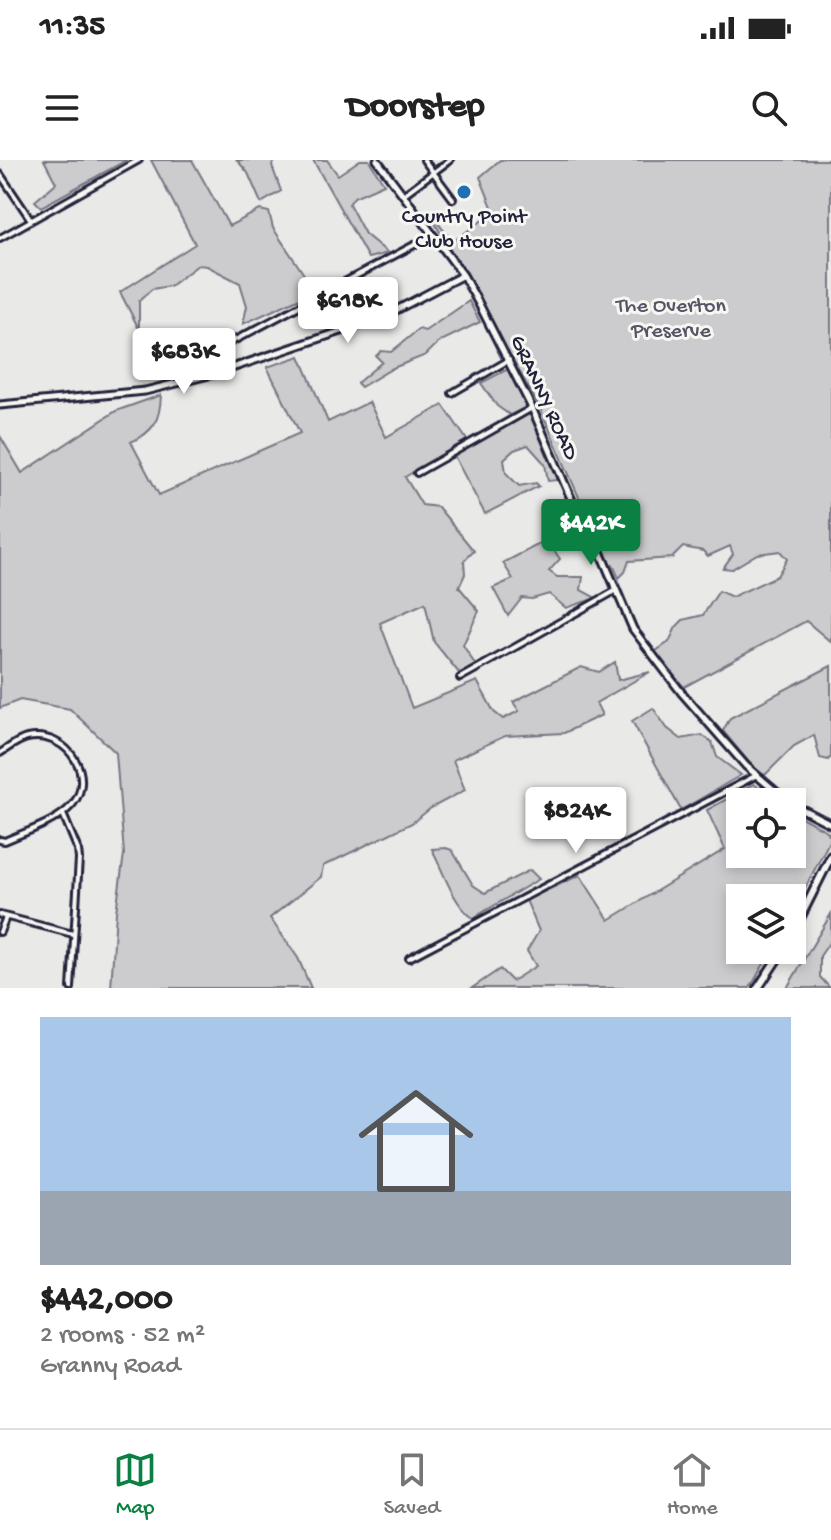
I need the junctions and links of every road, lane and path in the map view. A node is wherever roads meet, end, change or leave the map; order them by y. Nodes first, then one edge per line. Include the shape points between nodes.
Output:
1 (139, 160) edge
2 (377, 160) edge
3 (424, 160) edge
4 (450, 160) edge
5 (433, 172) junction
6 (0, 174) edge
7 (403, 195) junction
8 (453, 199) dead end
9 (31, 220) junction
10 (433, 235) junction
11 (0, 238) edge
12 (463, 275) junction
13 (509, 360) junction
14 (217, 373) junction
15 (452, 393) dead end
16 (0, 405) edge
17 (532, 408) junction
18 (417, 473) dead end
19 (615, 591) junction
20 (460, 678) dead end
21 (0, 753) edge
22 (755, 776) junction
23 (771, 788) edge
24 (806, 811) edge
25 (63, 813) junction
26 (831, 824) edge
27 (0, 840) edge
28 (831, 856) edge
29 (806, 906) edge
30 (3, 916) edge
31 (0, 932) edge
32 (73, 934) junction
33 (409, 958) dead end
34 (774, 964) edge
35 (71, 988) edge
36 (758, 988) edge

1 - 9 street
2 - 7 street, GRANNY ROAD
3 - 5 street
4 - 5 street
5 - 7 street
5 - 8 street
6 - 9 street
7 - 10 street, GRANNY ROAD
9 - 11 street
10 - 12 street, GRANNY ROAD
10 - 14 street via 207,355
12 - 13 street, GRANNY ROAD
12 - 14 street via 383,317
13 - 15 street
13 - 17 street, GRANNY ROAD
14 - 16 street via 145,391
17 - 18 street
17 - 19 street, GRANNY ROAD
19 - 20 street
19 - 22 street, GRANNY ROAD via 649,652
21 - 25 street via 41,737 70,750 81,776 78,794
22 - 23 street, GRANNY ROAD
22 - 33 street
24 - 26 street, GRANNY ROAD
25 - 27 street
25 - 32 street via 78,850
28 - 29 main road
30 - 31 street
30 - 32 street
32 - 35 street
34 - 36 main road

